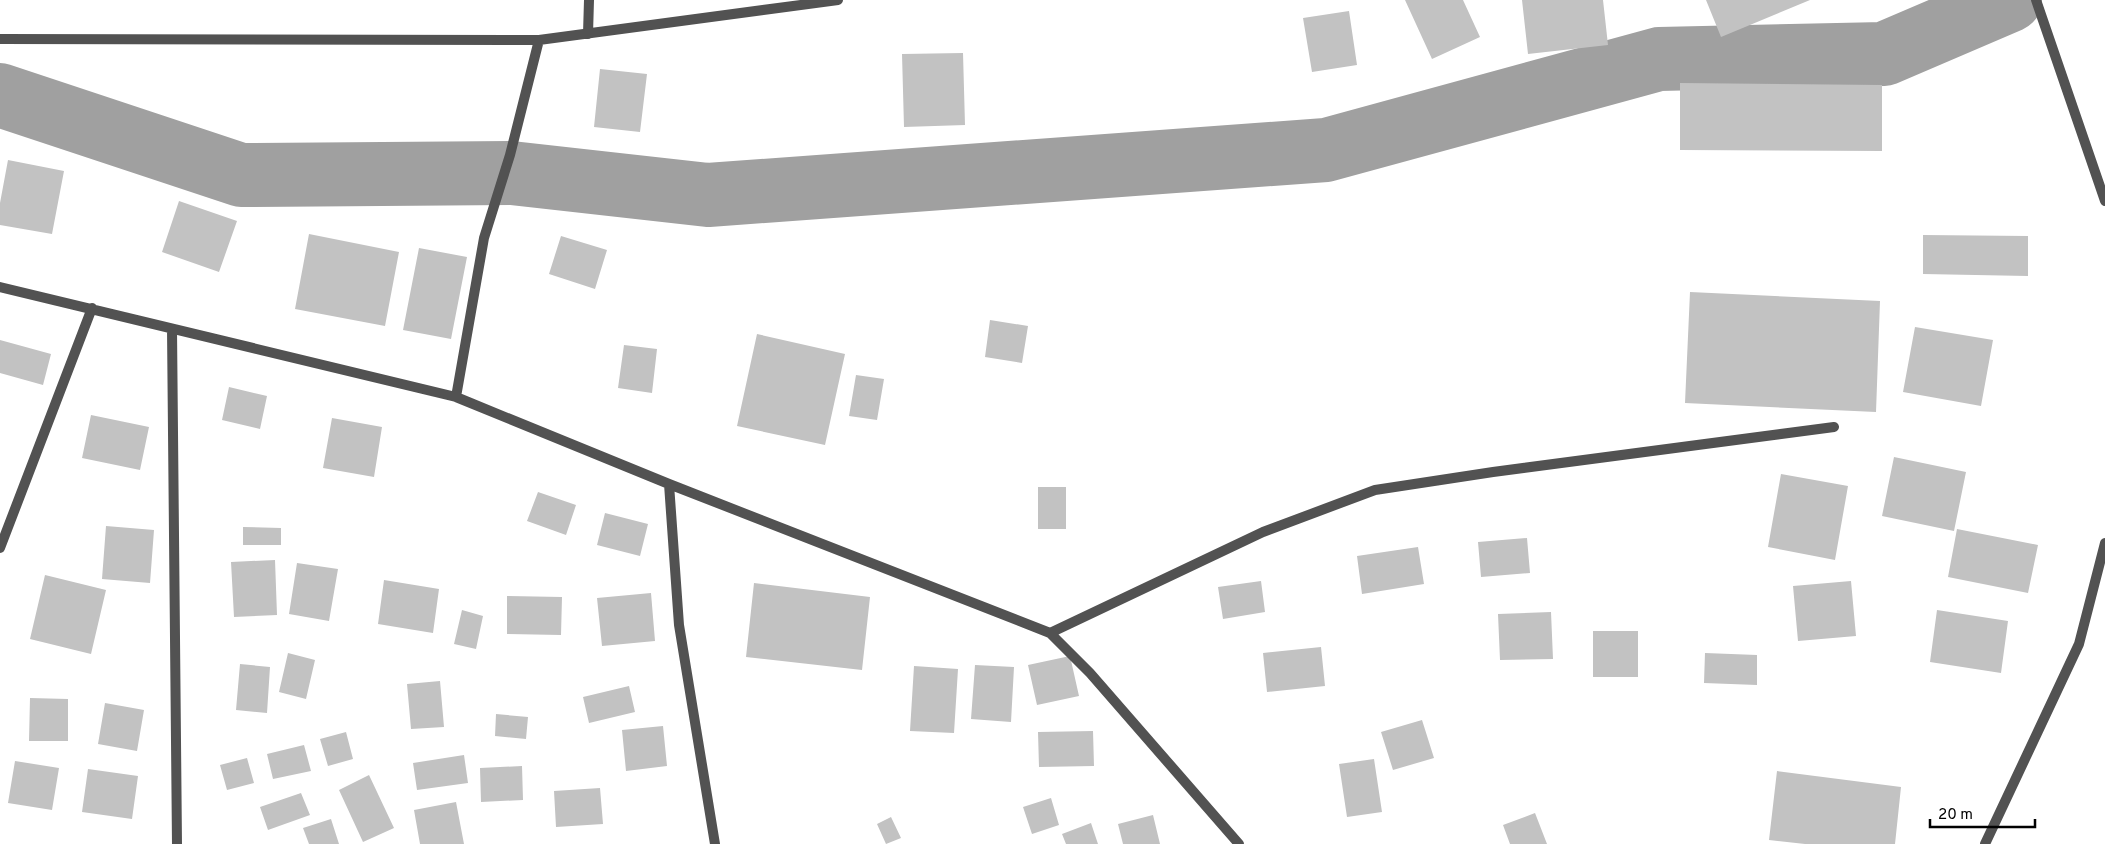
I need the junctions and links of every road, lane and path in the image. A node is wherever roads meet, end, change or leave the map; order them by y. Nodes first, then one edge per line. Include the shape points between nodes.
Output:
1 (589, 0) edge
2 (838, 0) edge
3 (2036, 0) edge
4 (588, 34) junction
5 (0, 39) edge
6 (539, 40) junction
7 (2105, 201) edge
8 (0, 287) edge
9 (92, 308) junction
10 (172, 329) junction
11 (456, 397) junction
12 (1834, 427) dead end
13 (669, 484) junction
14 (2105, 543) edge
15 (0, 548) edge
16 (1050, 633) junction
17 (177, 844) edge
18 (714, 844) edge
19 (1239, 844) edge
20 (1985, 844) edge

1 - 4 street
2 - 4 street
3 - 7 street
4 - 6 street
5 - 6 street
6 - 11 street via 510,155 484,238
8 - 9 street
9 - 10 street
9 - 15 street
10 - 11 street
10 - 17 street
11 - 13 street
12 - 16 street via 1375,490 1263,532
13 - 16 street
13 - 18 street via 679,624
14 - 20 street via 2079,644
16 - 19 street via 1090,673

